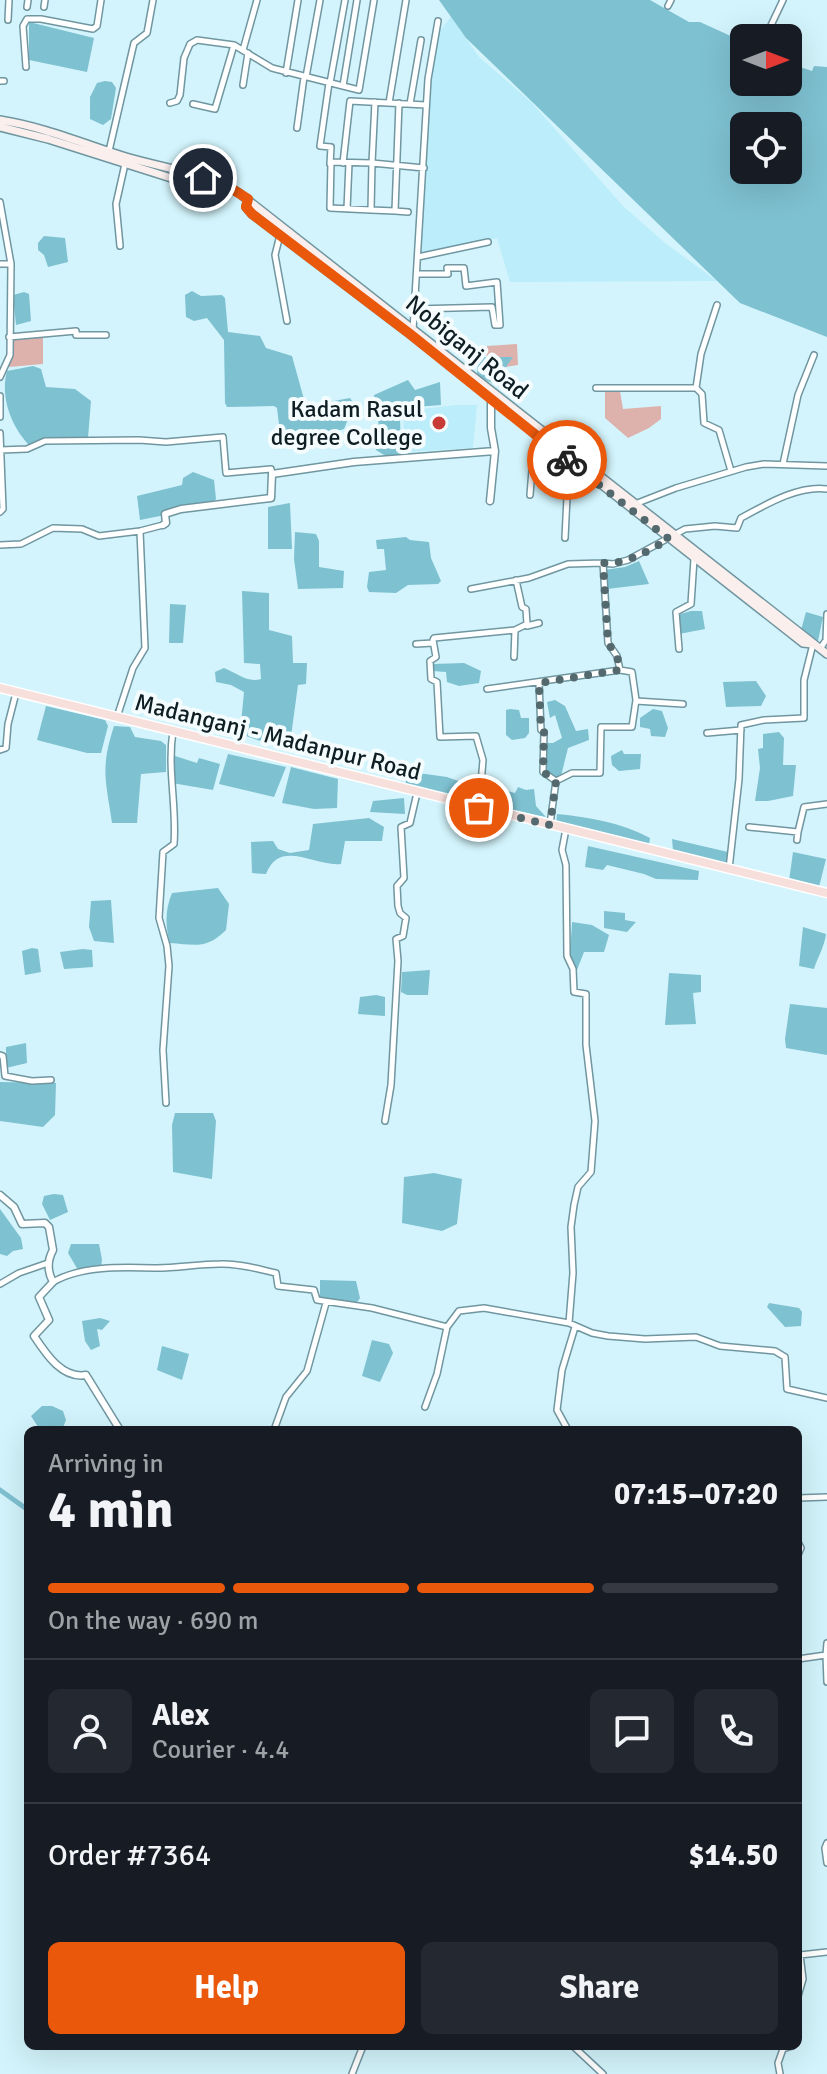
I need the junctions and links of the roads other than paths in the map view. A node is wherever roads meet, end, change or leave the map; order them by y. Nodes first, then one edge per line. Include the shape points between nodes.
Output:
1 (9, 0) edge
2 (101, 0) edge
3 (153, 0) edge
4 (257, 0) edge
5 (298, 0) edge
6 (320, 0) edge
7 (345, 0) edge
8 (357, 0) edge
9 (374, 0) edge
10 (406, 0) edge
11 (783, 0) edge
12 (8, 20) dead end
13 (438, 21) dead end
14 (772, 24) edge
15 (421, 40) dead end
16 (234, 45) junction
17 (245, 52) junction
18 (26, 67) dead end
19 (286, 73) junction
20 (305, 77) junction
21 (330, 83) junction
22 (243, 85) dead end
23 (343, 86) junction
24 (359, 90) junction
25 (359, 101) junction
26 (375, 102) junction
27 (170, 103) dead end
28 (389, 103) junction
29 (399, 103) junction
30 (193, 104) dead end
31 (410, 104) junction
32 (426, 105) junction
33 (0, 120) edge
34 (0, 127) edge
35 (297, 128) dead end
36 (109, 151) junction
37 (346, 163) junction
38 (372, 163) junction
39 (125, 164) junction
40 (330, 164) junction
41 (397, 165) junction
42 (152, 168) junction
43 (424, 168) junction
44 (248, 199) junction
45 (0, 202) edge
46 (347, 209) junction
47 (371, 210) junction
48 (395, 211) junction
49 (408, 212) dead end
50 (280, 235) junction
51 (488, 242) dead end
52 (120, 246) dead end
53 (418, 257) junction
54 (0, 264) edge
55 (11, 264) junction
56 (417, 274) junction
57 (717, 305) dead end
58 (415, 309) junction
59 (287, 321) dead end
60 (412, 332) junction
61 (106, 335) dead end
62 (9, 337) junction
63 (814, 355) dead end
64 (0, 377) edge
65 (596, 388) dead end
66 (696, 388) junction
67 (0, 396) edge
68 (491, 396) junction
69 (0, 417) edge
70 (0, 433) edge
71 (542, 440) junction
72 (0, 450) edge
73 (495, 451) junction
74 (783, 464) junction
75 (827, 466) edge
76 (576, 467) junction
77 (731, 471) junction
78 (272, 474) junction
79 (827, 489) edge
80 (530, 495) dead end
81 (490, 501) dead end
82 (632, 506) junction
83 (0, 512) edge
84 (163, 525) joint
85 (140, 531) junction
86 (672, 537) junction
87 (565, 538) dead end
88 (0, 545) edge
89 (694, 559) junction
90 (603, 563) junction
91 (516, 580) junction
92 (471, 589) dead end
93 (827, 614) edge
94 (539, 623) dead end
95 (527, 626) junction
96 (515, 630) junction
97 (433, 643) junction
98 (416, 644) dead end
99 (679, 649) dead end
100 (820, 649) edge
101 (514, 657) dead end
102 (620, 670) junction
103 (539, 683) junction
104 (0, 688) edge
105 (487, 689) dead end
106 (16, 692) junction
107 (636, 701) junction
108 (683, 704) dead end
109 (117, 717) junction
110 (173, 730) junction
111 (741, 730) junction
112 (707, 733) dead end
113 (0, 750) edge
114 (556, 781) junction
115 (417, 793) junction
116 (827, 804) edge
117 (479, 808) junction
118 (550, 825) junction
119 (749, 827) dead end
120 (566, 829) junction
121 (798, 832) junction
122 (797, 840) dead end
123 (729, 866) junction
124 (827, 893) edge
125 (0, 1055) edge
126 (51, 1080) dead end
127 (166, 1103) dead end
128 (385, 1121) dead end
129 (0, 1195) edge
130 (48, 1263) junction
131 (53, 1282) junction
132 (0, 1284) edge
133 (326, 1303) junction
134 (572, 1325) junction
135 (447, 1327) junction
136 (827, 1398) edge
137 (425, 1407) dead end
138 (118, 1426) edge
139 (275, 1426) edge
140 (566, 1426) edge
141 (827, 1497) edge
142 (802, 1498) edge
143 (827, 1643) edge
144 (826, 1655) edge
145 (802, 1658) edge
146 (827, 1682) edge
147 (827, 1843) edge
148 (827, 1863) edge
149 (827, 1952) edge
150 (802, 1955) edge
151 (361, 2050) edge
152 (577, 2050) edge
153 (782, 2050) edge
154 (352, 2074) edge
155 (603, 2074) edge
156 (780, 2074) edge

1 - 12 street
2 - 18 street via 93,29 27,19
3 - 36 street via 147,33 134,43
4 - 17 street
5 - 19 street
6 - 20 street
7 - 21 street
8 - 23 street
9 - 24 street
10 - 28 street
11 - 14 street
13 - 32 street
15 - 31 street
16 - 17 street
16 - 27 street via 194,41 184,58 180,95
16 - 30 street via 215,109
17 - 19 street
17 - 22 street
19 - 20 street
20 - 21 street
20 - 35 street
21 - 23 street
21 - 40 street via 320,146 331,147
23 - 24 street
24 - 25 street
25 - 26 street
25 - 37 street via 350,101
26 - 28 street
26 - 38 street
28 - 29 street
29 - 31 street
29 - 41 street
31 - 32 street
32 - 43 street
33 - 36 main road
34 - 39 main road
36 - 42 main road
37 - 38 street
37 - 40 street
37 - 46 street
38 - 41 street
38 - 47 street
39 - 42 main road
39 - 52 street via 116,204
40 - 46 street via 329,207
41 - 43 street
41 - 48 street
42 - 44 main road, Nobiganj Road via 226,185
43 - 53 street
44 - 50 main road, Nobiganj Road via 248,210
44 - 60 main road, Nobiganj Road
45 - 55 street
46 - 47 street
47 - 48 street
48 - 49 street
50 - 59 street via 275,255
50 - 60 main road, Nobiganj Road
51 - 53 street
53 - 56 street
54 - 55 street
55 - 62 street
56 - 58 street
56 - 58 street via 464,268 466,286 497,282 500,325 495,325 492,307
57 - 66 street
58 - 60 street
60 - 68 main road, Nobiganj Road
61 - 62 street via 76,331
62 - 64 street via 10,355
63 - 74 street via 803,379
65 - 66 street
66 - 77 street via 702,394 704,423 719,430
67 - 69 street
68 - 71 main road, Nobiganj Road
68 - 73 street
68 - 82 main road, Nobiganj Road
70 - 72 street
71 - 76 main road, Nobiganj Road
71 - 80 street
72 - 78 street via 27,449 45,441 223,437 226,473 271,469
72 - 83 street
73 - 78 street
73 - 81 street
74 - 75 street
74 - 77 street
76 - 82 main road, Nobiganj Road
76 - 87 street via 567,497
77 - 82 street
78 - 84 street via 271,498 181,509 165,514
79 - 86 street via 801,491 771,503 743,517 737,528 698,527
82 - 86 main road, Nobiganj Road
84 - 85 street
85 - 88 street via 99,536 53,528 21,544
85 - 109 street via 145,648
86 - 89 main road, Nobiganj Road
86 - 90 street via 628,560
86 - 100 main road, Nobiganj Road
89 - 99 street via 691,604 676,612
89 - 100 main road, Nobiganj Road via 803,643
90 - 91 street via 568,564
90 - 102 street via 608,643
91 - 92 street
91 - 95 street
93 - 100 street via 826,640
94 - 95 street
95 - 96 street
96 - 97 street via 434,638
96 - 101 street
97 - 98 street
97 - 117 street via 431,680 437,683 439,735 476,736 483,760
100 - 111 street via 804,680 804,718 743,723
102 - 103 street
102 - 107 street via 632,672
103 - 105 street
103 - 114 street via 543,772
104 - 106 main road, Madanganj - Madanpur Road
106 - 109 main road, Madanganj - Madanpur Road
106 - 113 street via 6,748
107 - 108 street
107 - 114 street via 632,727 601,727 600,773 572,773
109 - 110 main road, Madanganj - Madanpur Road
110 - 115 main road, Madanganj - Madanpur Road
110 - 127 street via 169,757 175,833 174,844 163,852 159,918 169,966 163,1038
111 - 112 street
111 - 123 street
114 - 118 street
115 - 117 main road, Madanganj - Madanpur Road
115 - 128 street via 410,823 401,827 404,878 397,886 398,906 406,918 403,936 396,939
116 - 121 street via 804,807
117 - 118 main road, Madanganj - Madanpur Road
118 - 120 main road, Madanganj - Madanpur Road
119 - 121 street
120 - 123 main road, Madanganj - Madanpur Road
120 - 134 street via 562,850 567,956 574,992 586,994 595,1121 591,1172 578,1187 571,1227
121 - 122 street
123 - 124 main road, Madanganj - Madanpur Road
125 - 126 street via 5,1076
129 - 130 street via 22,1224 48,1224 53,1250
130 - 131 street
130 - 132 street
131 - 133 street via 112,1266 224,1263 276,1273 278,1286 314,1290 317,1300
131 - 138 street via 39,1297 49,1320 33,1334 54,1363 75,1376 86,1375
133 - 135 street via 372,1308
133 - 139 street via 307,1371 286,1397
134 - 135 street via 484,1308 459,1311
134 - 136 street via 608,1336 696,1337 720,1346 775,1351 785,1357 787,1389
134 - 140 street via 557,1410
135 - 137 street
141 - 142 street
143 - 144 street
144 - 145 street
144 - 146 street
147 - 148 street
149 - 150 street
151 - 154 street
152 - 155 street
153 - 156 street

